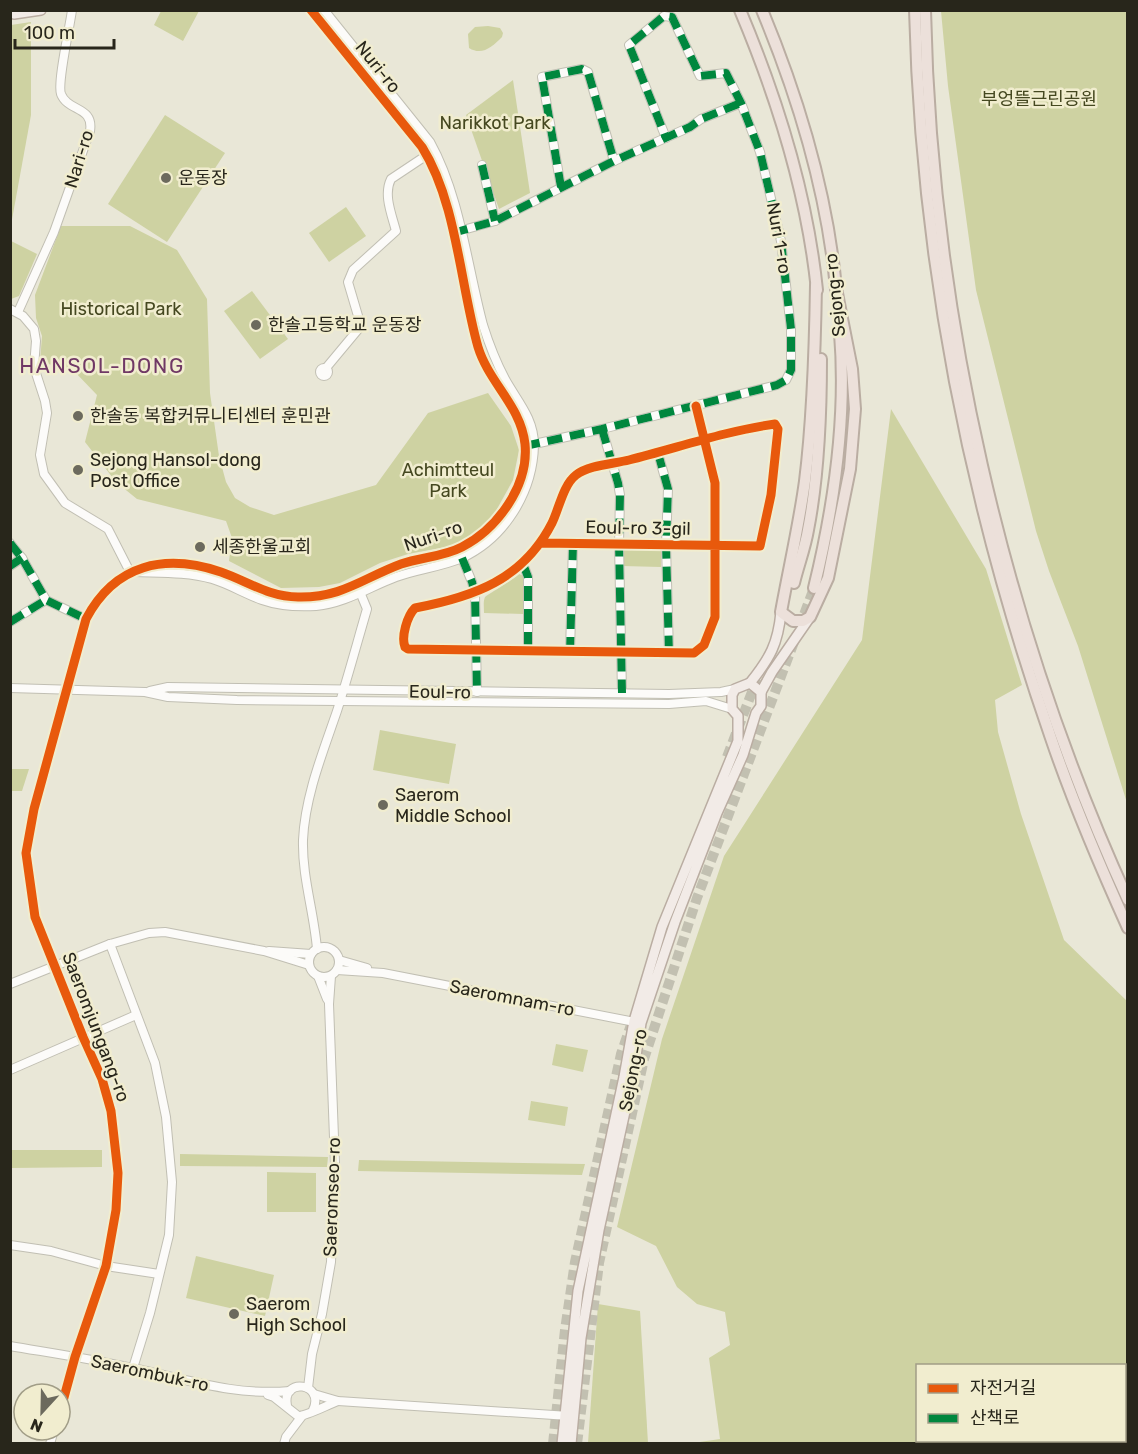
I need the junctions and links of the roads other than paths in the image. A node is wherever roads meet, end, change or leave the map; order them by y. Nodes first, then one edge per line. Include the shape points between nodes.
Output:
1 (41, 10) edge
2 (72, 10) edge
3 (311, 10) edge
4 (324, 10) edge
5 (741, 10) edge
6 (762, 10) edge
7 (915, 10) edge
8 (925, 10) edge
9 (15, 14) dead end
10 (741, 103) junction
11 (666, 138) junction
12 (427, 155) junction
13 (614, 161) junction
14 (482, 165) dead end
15 (561, 187) junction
16 (495, 221) junction
17 (456, 232) junction
18 (836, 283) junction
19 (816, 285) junction
20 (14, 310) edge
21 (326, 368) dead end
22 (696, 406) junction
23 (602, 429) junction
24 (705, 440) junction
25 (530, 445) junction
26 (658, 453) junction
27 (612, 464) junction
28 (10, 543) edge
29 (541, 543) junction
30 (573, 544) junction
31 (619, 544) junction
32 (666, 545) junction
33 (714, 545) junction
34 (22, 558) junction
35 (462, 558) junction
36 (523, 564) junction
37 (10, 566) edge
38 (130, 572) junction
39 (794, 583) dead end
40 (356, 585) junction
41 (814, 588) tunnel mouth
42 (361, 594) junction
43 (475, 594) junction
44 (46, 600) junction
45 (781, 612) junction
46 (810, 617) junction
47 (86, 619) junction
48 (10, 622) edge
49 (477, 650) junction
50 (528, 651) junction
51 (570, 652) junction
52 (669, 652) junction
53 (621, 653) junction
54 (750, 683) junction
55 (10, 688) edge
56 (735, 689) junction
57 (68, 690) junction
58 (343, 691) junction
59 (145, 692) junction
60 (477, 692) junction
61 (761, 692) junction
62 (622, 693) junction
63 (340, 701) junction
64 (735, 712) junction
65 (756, 713) junction
66 (1128, 900) edge
67 (315, 924) junction
68 (1128, 928) edge
69 (110, 944) junction
70 (326, 948) junction
71 (264, 951) junction
72 (314, 952) junction
73 (339, 960) junction
74 (56, 966) junction
75 (309, 966) junction
76 (334, 973) junction
77 (383, 973) junction
78 (318, 976) junction
79 (10, 984) edge
80 (329, 1004) junction
81 (136, 1015) junction
82 (637, 1022) junction
83 (83, 1037) junction
84 (10, 1070) edge
85 (10, 1245) edge
86 (106, 1266) junction
87 (159, 1274) junction
88 (10, 1346) edge
89 (75, 1357) junction
90 (133, 1368) junction
91 (68, 1382) edge
92 (308, 1389) junction
93 (290, 1391) junction
94 (263, 1393) junction
95 (338, 1401) junction
96 (287, 1406) junction
97 (312, 1410) junction
98 (298, 1415) junction
99 (569, 1416) junction
100 (285, 1440) edge
101 (562, 1443) edge
102 (571, 1443) edge

1 - 9 main road
2 - 20 street, Nari-ro via 60,87 65,100 90,119 90,131 54,232
3 - 12 street, Nuri-ro
4 - 17 street, Nuri-ro via 430,142 446,176
5 - 19 highway, Sejong-ro via 794,160
6 - 18 highway, Sejong-ro via 797,101 813,156
7 - 68 highway via 921,127 932,228 948,341 985,521 1051,740
8 - 66 highway via 930,125 957,339 995,517 1025,630 1060,734 1100,840
10 - 11 street
10 - 11 street, Nuri 1-ro via 726,74 700,76 672,17 664,16 629,45
10 - 22 street, Nuri 1-ro via 760,152 779,227 791,329 791,370 786,380 777,385
11 - 13 street
12 - 17 street, Nuri-ro
12 - 21 street via 388,185 396,231 353,270 348,282 361,326
13 - 15 street
13 - 15 street via 588,72 582,69 542,77
14 - 16 street
15 - 16 street
16 - 17 street
17 - 25 street, Nuri-ro via 478,347 510,400
18 - 41 highway, Sejong-ro via 841,337 840,417 827,535
18 - 46 highway via 852,369 854,438 828,578
19 - 39 highway, Sejong-ro via 821,338 817,468 808,531
19 - 45 highway via 805,479
20 - 38 street via 34,329 34,367 47,413 40,455 45,474 65,503 108,529
22 - 23 street, Nuri 1-ro
22 - 24 street
23 - 25 street, Nuri 1-ro
23 - 27 street
24 - 26 street, Eoul-ro 3-gil
24 - 33 street via 715,483
24 - 33 street, Eoul-ro 3-gil via 775,424 778,429 771,495 760,546
25 - 35 street, Nuri-ro via 528,481 509,520 488,541
25 - 40 street, Nuri-ro via 518,485 502,514 484,532 461,548 401,564
26 - 27 street, Eoul-ro 3-gil
26 - 32 street via 668,489
27 - 29 street, Eoul-ro 3-gil via 585,470 571,480
27 - 31 street via 620,495
28 - 34 street
29 - 30 street, Eoul-ro 3-gil
29 - 36 street, Eoul-ro 3-gil
30 - 31 street, Eoul-ro 3-gil
30 - 51 street, Eoul-ro 3-gil
31 - 32 street, Eoul-ro 3-gil
31 - 53 street
32 - 33 street, Eoul-ro 3-gil
32 - 52 street
33 - 52 street, Eoul-ro 3-gil via 715,617 709,636 694,653
34 - 37 street
34 - 44 street
35 - 42 street, Nuri-ro via 394,577
35 - 43 street
36 - 43 street, Eoul-ro 3-gil
36 - 50 street via 528,577
38 - 40 street, Nuri-ro via 150,564 192,566 219,571 275,594 296,597 332,594
38 - 42 street, Nuri-ro via 210,578 261,600 294,606 331,603
38 - 47 street, Nuri-ro via 103,593
40 - 42 street
42 - 58 street via 367,609
43 - 49 street
43 - 49 street, Eoul-ro 3-gil via 415,608 410,613 403,642 408,649
44 - 47 street
44 - 48 street
45 - 46 highway via 793,621
45 - 54 main road via 771,654
46 - 61 main road, Sejong-ro
47 - 57 street, Nuri-ro
49 - 50 street, Eoul-ro 3-gil
49 - 60 street
50 - 51 street, Eoul-ro 3-gil
51 - 53 street, Eoul-ro 3-gil
52 - 53 street, Eoul-ro 3-gil
53 - 62 street
54 - 56 main road
54 - 61 main road
55 - 57 street, Eoul-ro
56 - 62 street, Eoul-ro via 711,693
56 - 64 main road, Sejong-ro
57 - 59 street, Eoul-ro
57 - 74 street, Saeromjungang-ro via 34,808 26,852 35,917
58 - 59 street, Eoul-ro via 168,687
58 - 60 street, Eoul-ro
58 - 63 street
59 - 63 street, Eoul-ro via 168,697
60 - 62 street, Eoul-ro
61 - 65 main road, Sejong-ro
63 - 64 street, Eoul-ro via 706,701
63 - 67 street via 303,837 303,862
64 - 65 main road via 750,716
64 - 82 main road, Sejong-ro via 739,732 735,751 662,927
65 - 82 main road, Sejong-ro
67 - 70 street
67 - 72 street
69 - 71 street via 165,932
69 - 74 street
69 - 81 street
70 - 72 street
70 - 73 street
71 - 72 street
71 - 75 street
72 - 75 street
73 - 76 street
73 - 77 street, Saeromnam-ro
74 - 79 street
74 - 83 street, Saeromjungang-ro
75 - 78 street
76 - 77 street, Saeromnam-ro
76 - 78 street
76 - 80 street
77 - 82 street, Saeromnam-ro
78 - 80 street
80 - 92 street, Saeromseo-ro via 333,1213 330,1262
81 - 83 street
81 - 87 street via 155,1064 170,1155 169,1235
82 - 99 main road, Sejong-ro via 578,1291
83 - 84 street, Saeromjungang-ro
83 - 86 street, Saeromjungang-ro via 102,1079 115,1136 116,1210
85 - 86 street
86 - 87 street
86 - 89 street, Saeromjungang-ro
87 - 90 street
88 - 89 street, Saerombuk-ro
89 - 90 street, Saerombuk-ro
89 - 91 street, Saeromjungang-ro
90 - 94 street, Saerombuk-ro via 219,1389
92 - 93 street
92 - 95 street
92 - 97 street via 315,1402
93 - 94 street, Saerombuk-ro
93 - 96 street
94 - 96 street
95 - 97 street
95 - 99 street
96 - 98 street
97 - 98 street
98 - 100 street
99 - 101 main road, Sejong-ro
99 - 102 main road, Sejong-ro

